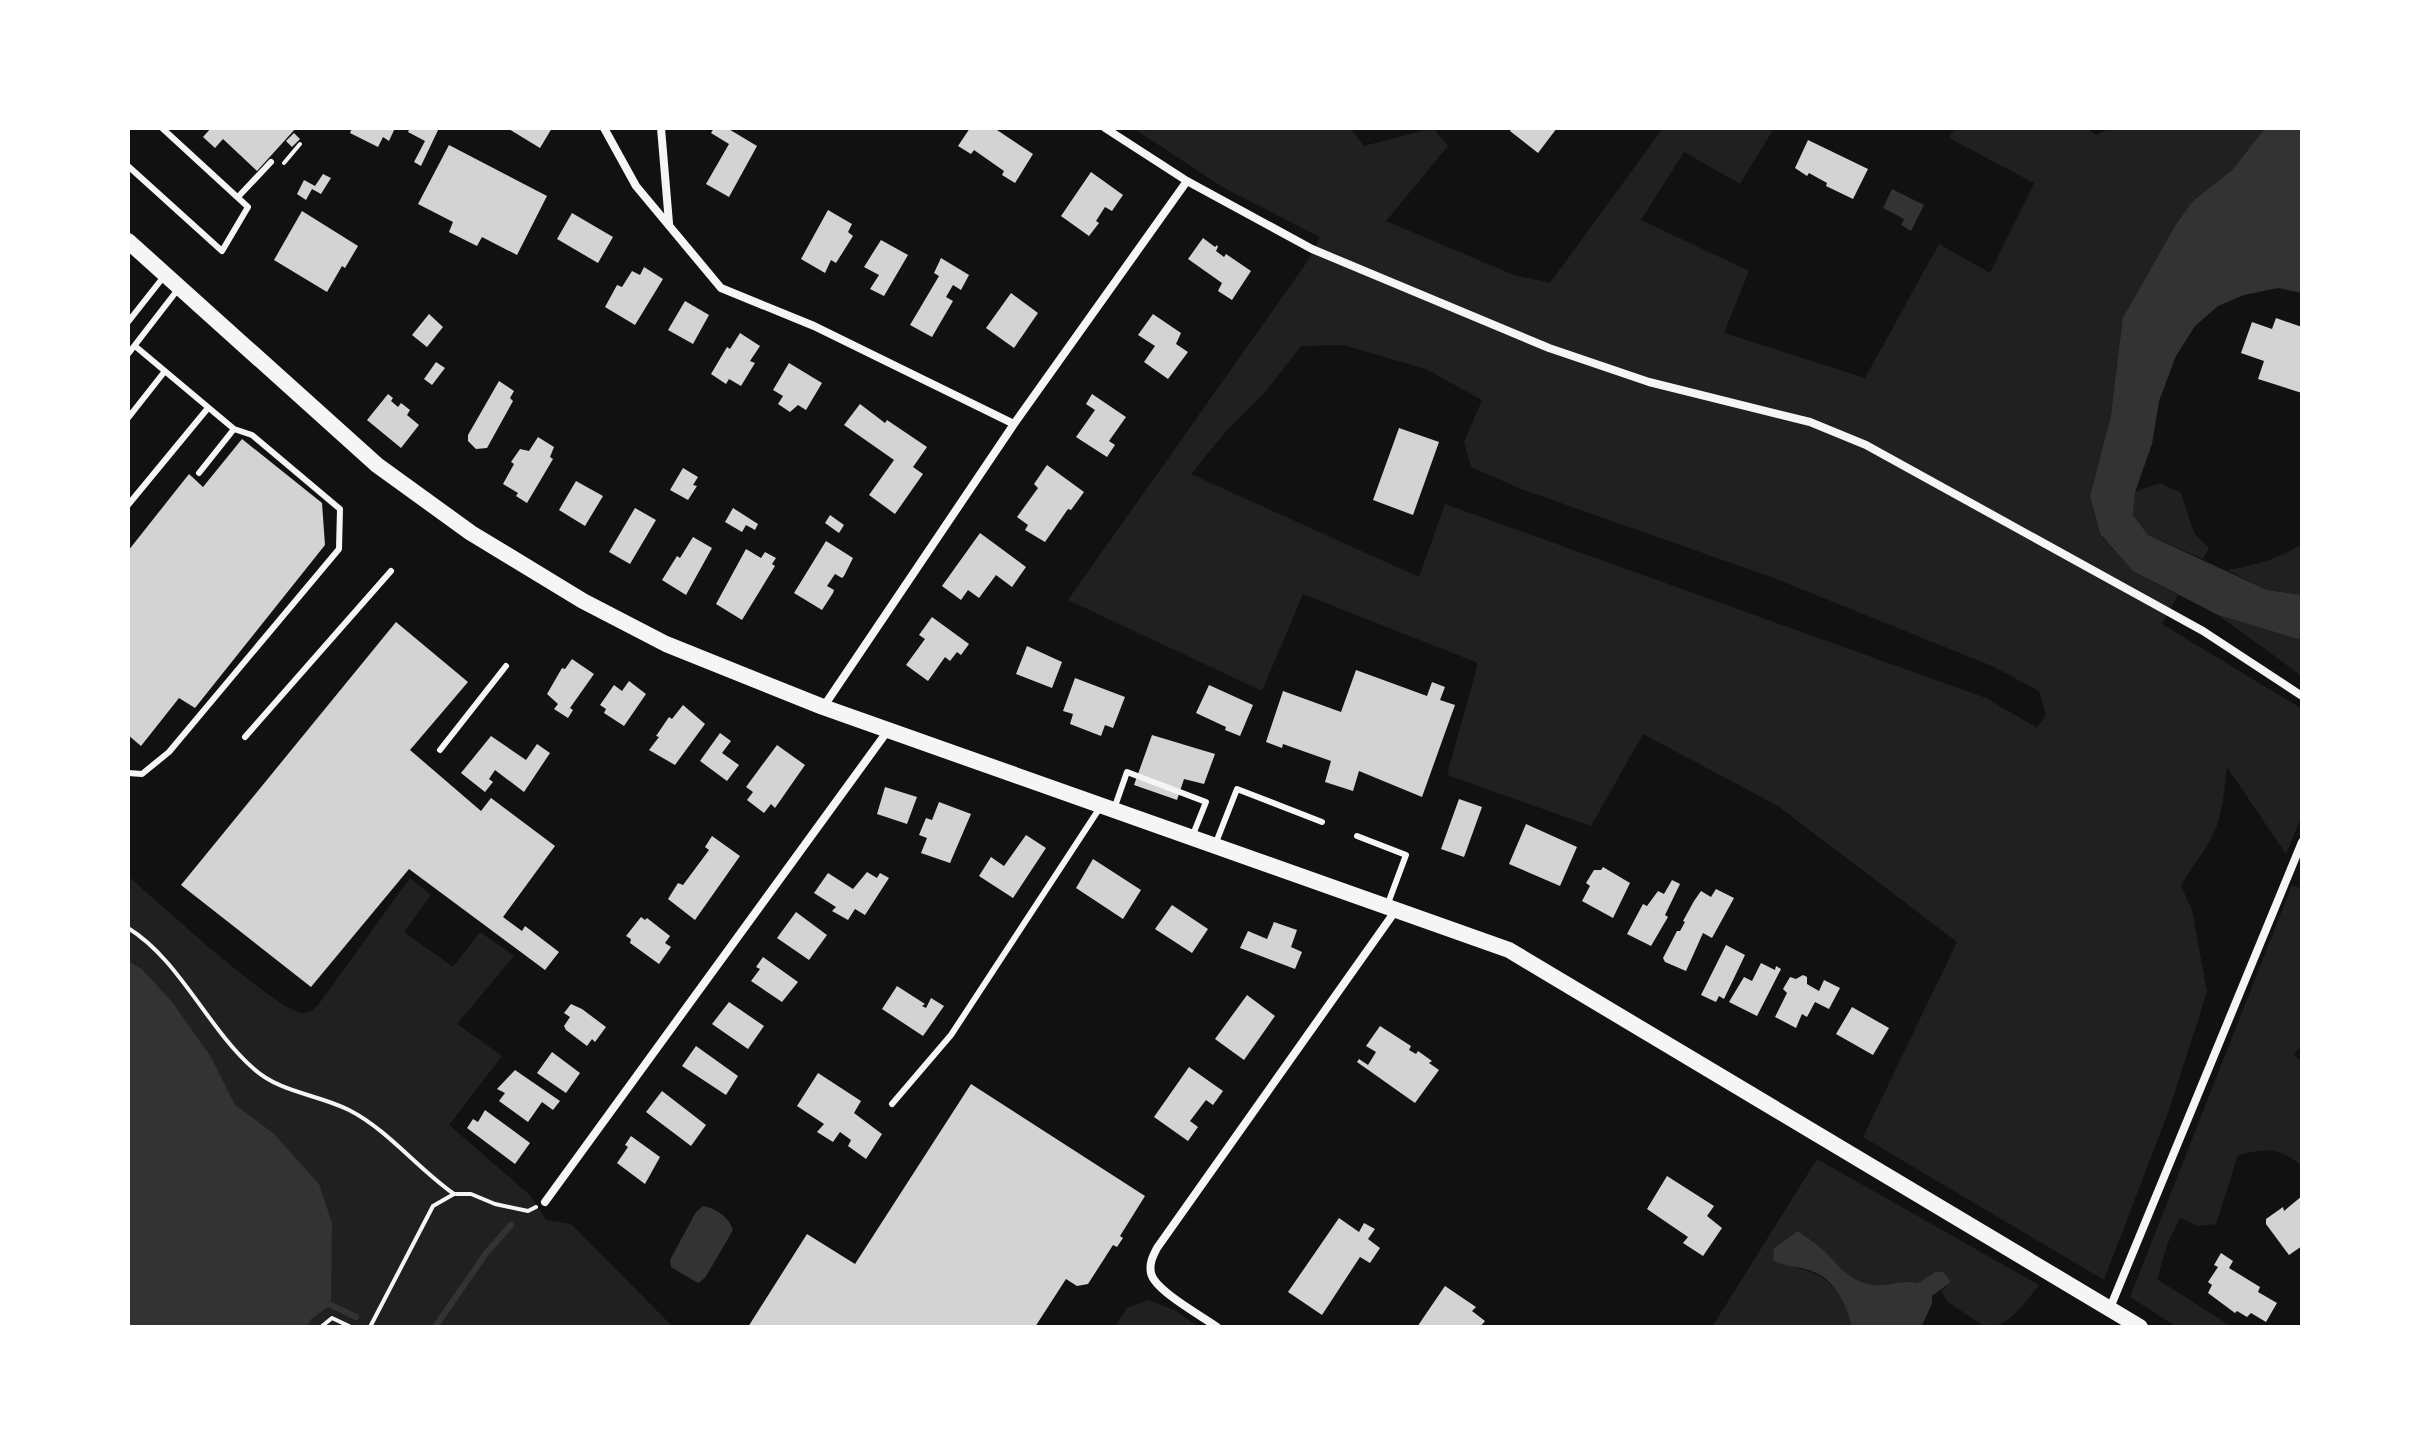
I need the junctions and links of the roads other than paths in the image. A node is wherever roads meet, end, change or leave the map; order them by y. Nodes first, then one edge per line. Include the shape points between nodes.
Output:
1 (162, 128) edge
2 (604, 128) edge
3 (661, 128) edge
4 (1105, 128) edge
5 (271, 162) road end
6 (128, 166) edge
7 (1187, 181) junction
8 (238, 197) junction
9 (669, 224) junction
10 (128, 241) edge
11 (165, 275) junction
12 (179, 288) junction
13 (128, 322) edge
14 (135, 346) junction
15 (128, 354) edge
16 (165, 371) junction
17 (208, 408) junction
18 (128, 418) edge
19 (1014, 424) junction
20 (234, 429) junction
21 (199, 473) dead end
22 (128, 505) edge
23 (391, 571) dead end
24 (506, 666) dead end
25 (2302, 696) edge
26 (823, 707) junction
27 (889, 729) junction
28 (245, 737) dead end
29 (440, 750) dead end
30 (128, 773) edge
31 (1108, 807) junction
32 (1322, 822) dead end
33 (1357, 836) dead end
34 (1192, 837) junction
35 (2302, 842) edge
36 (1215, 845) junction
37 (1392, 908) junction
38 (892, 1104) dead end
39 (545, 1202) road end
40 (2110, 1308) junction
41 (1217, 1327) edge
42 (2140, 1327) edge

1 - 8 lane
2 - 9 street via 636,186
3 - 9 street
4 - 7 street
5 - 8 lane
6 - 8 lane via 222,251 248,207
7 - 19 street
7 - 25 street via 1312,249 1549,348 1649,382 1810,422 1866,445 2203,631
9 - 19 street via 721,288 814,326
10 - 11 main road
11 - 12 main road
11 - 13 lane
12 - 14 lane
12 - 26 main road via 377,465 471,533 613,618
14 - 15 lane
14 - 16 lane
16 - 17 lane
16 - 18 lane
17 - 20 lane
17 - 22 lane
19 - 26 street
20 - 21 lane
20 - 30 lane via 252,435 340,509 339,549 169,752 142,774
23 - 28 lane
24 - 29 lane
26 - 27 main road
27 - 31 main road
27 - 39 street
31 - 34 main road
31 - 34 lane via 1127,772 1206,802
31 - 38 lane via 951,1035
32 - 36 lane via 1237,789
33 - 37 lane via 1406,855
34 - 36 main road
35 - 40 street
36 - 37 main road
37 - 40 main road via 1509,950
37 - 41 street via 1150,1262 1159,1286
40 - 42 main road

